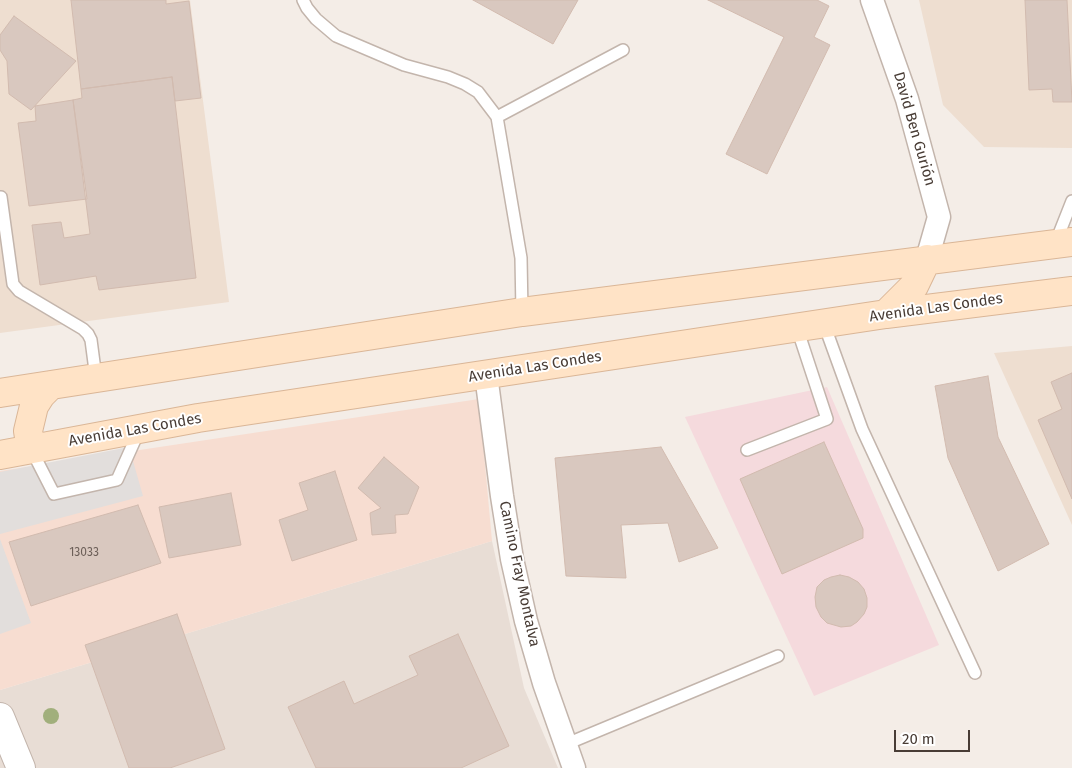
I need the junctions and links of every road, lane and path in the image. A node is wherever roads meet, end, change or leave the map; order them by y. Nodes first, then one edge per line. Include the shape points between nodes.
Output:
1 (304, 0) edge
2 (878, 2) edge
3 (623, 50) dead end
4 (497, 116) junction
5 (0, 197) edge
6 (1072, 201) edge
7 (1064, 243) edge
8 (927, 260) junction
9 (1072, 291) edge
10 (522, 312) junction
11 (886, 314) junction
12 (824, 324) junction
13 (797, 328) junction
14 (486, 375) junction
15 (96, 378) junction
16 (51, 385) junction
17 (0, 393) edge
18 (140, 428) junction
19 (31, 449) junction
20 (747, 450) dead end
21 (0, 455) edge
22 (778, 656) dead end
23 (975, 673) dead end
24 (0, 717) edge
25 (564, 745) junction
26 (22, 768) edge
27 (574, 768) edge

1 - 4 lane via 316,19 336,36 404,65 465,84 478,92
2 - 8 street, David Ben Gurión via 939,217
3 - 4 lane
4 - 10 lane via 521,258
5 - 15 lane via 13,284 18,291 88,334
6 - 7 lane
7 - 8 main road
8 - 10 main road
8 - 11 main road via 914,286
9 - 11 main road, Avenida Las Condes
10 - 15 main road
11 - 12 main road, Avenida Las Condes
12 - 13 main road, Avenida Las Condes
12 - 23 lane via 862,429
13 - 14 main road, Avenida Las Condes
13 - 20 lane via 827,419
14 - 18 main road, Avenida Las Condes
14 - 25 street, Camino Fray Montalva via 512,559 526,621
15 - 16 main road
16 - 17 main road
16 - 19 main road via 34,406 28,431
18 - 19 main road, Avenida Las Condes
18 - 19 lane via 117,480 54,494
19 - 21 main road, Avenida Las Condes
22 - 25 lane
24 - 26 street
25 - 27 street, Camino Fray Montalva

